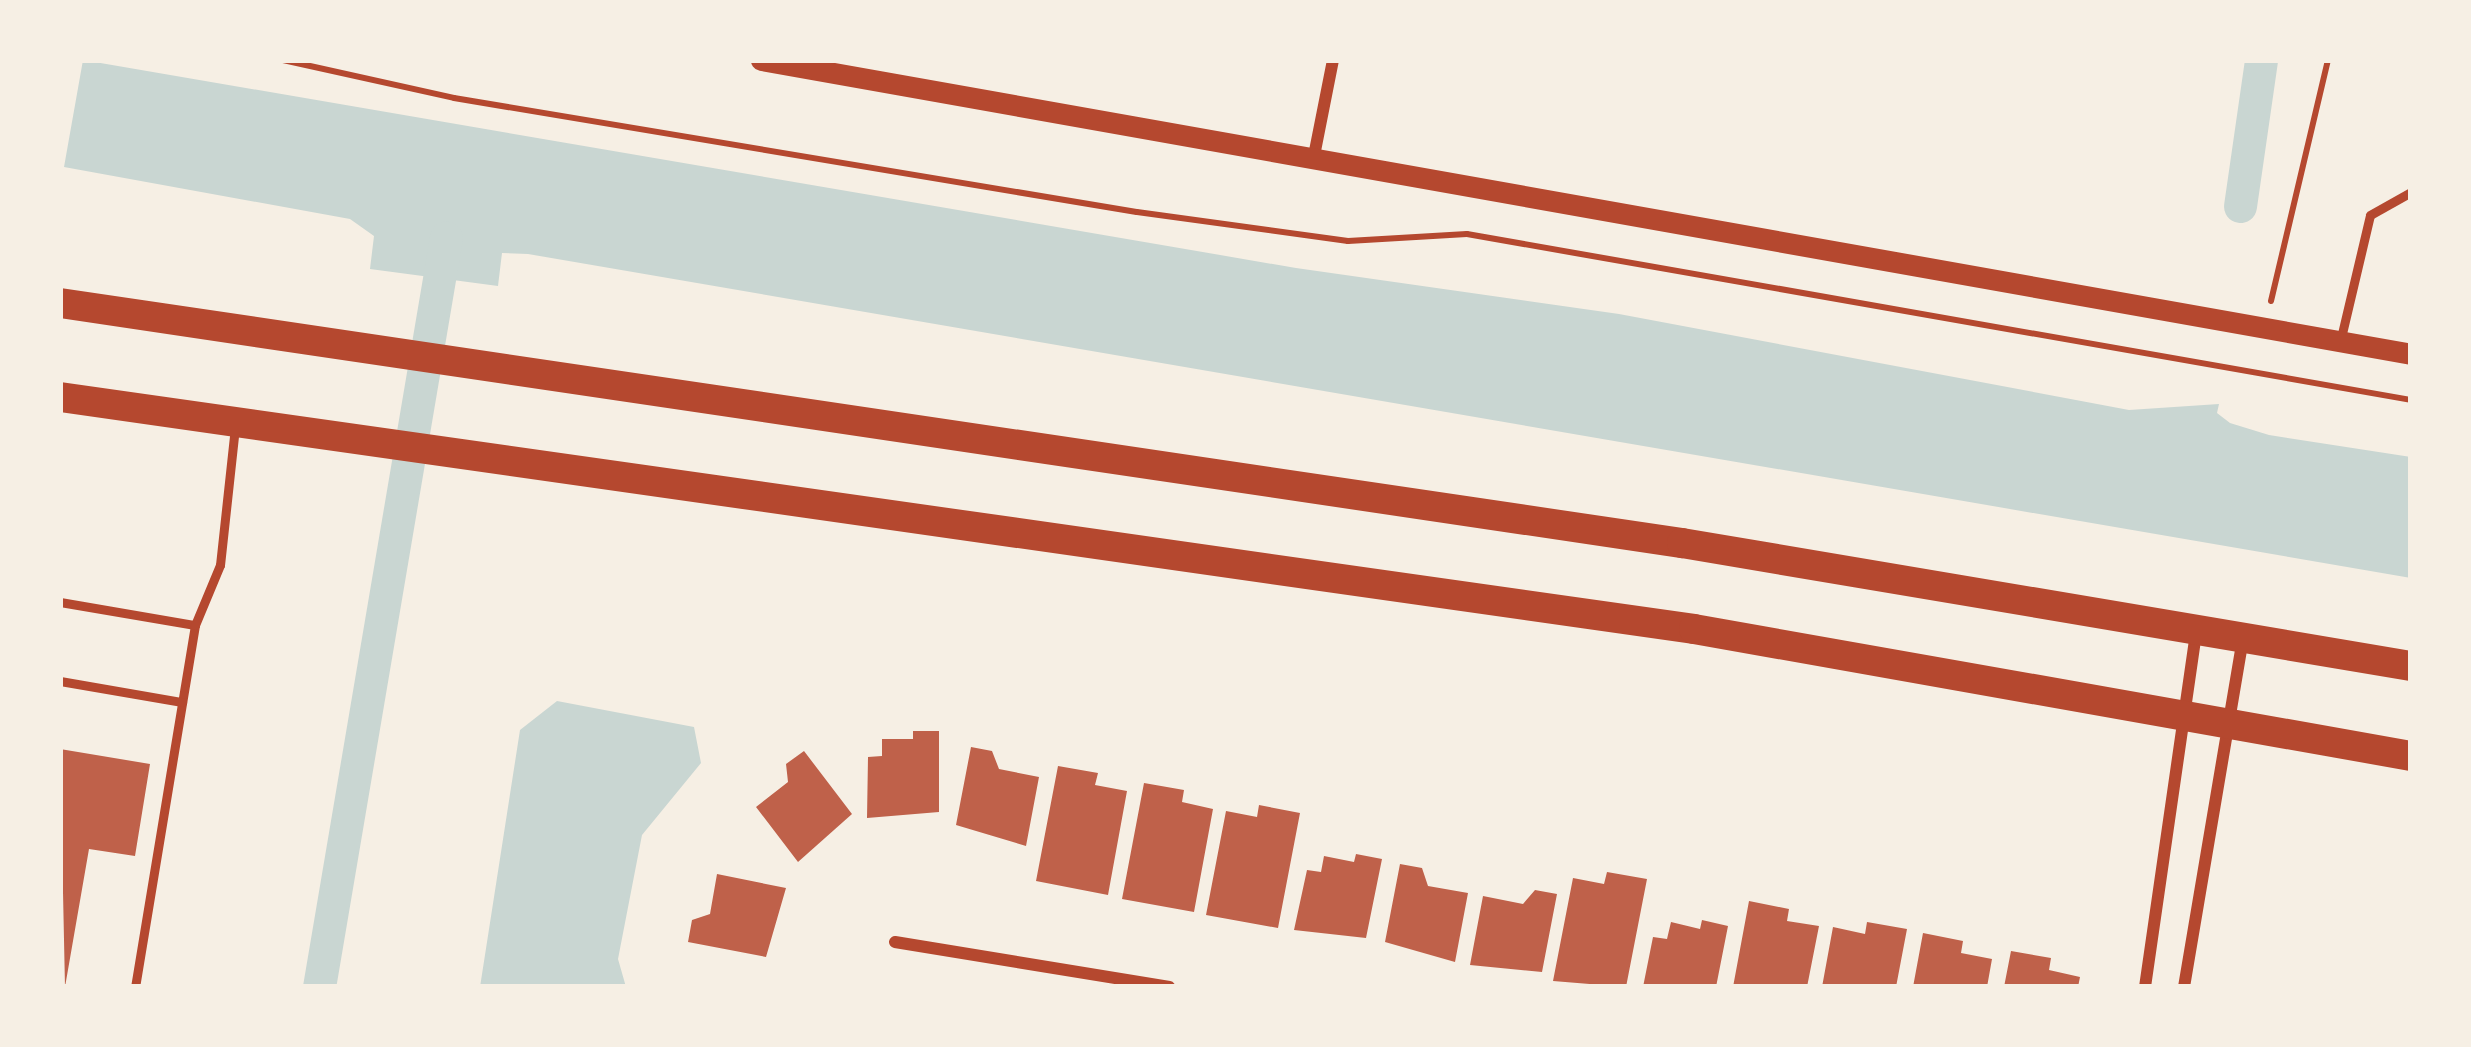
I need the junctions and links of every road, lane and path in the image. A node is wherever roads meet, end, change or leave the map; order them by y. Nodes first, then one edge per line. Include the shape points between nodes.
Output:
1 (283, 60) edge
2 (761, 60) edge
3 (1333, 60) edge
4 (2328, 60) edge
5 (1314, 157) junction
6 (2411, 192) edge
7 (60, 303) edge
8 (2266, 329) junction
9 (2340, 342) junction
10 (2411, 354) edge
11 (2257, 373) junction
12 (60, 397) edge
13 (2411, 400) edge
14 (236, 423) junction
15 (60, 602) edge
16 (195, 625) junction
17 (2196, 630) junction
18 (2243, 638) junction
19 (2411, 666) edge
20 (60, 681) edge
21 (182, 702) junction
22 (2181, 715) junction
23 (2228, 723) junction
24 (2411, 756) edge
25 (895, 942) dead end
26 (135, 987) edge
27 (1169, 987) edge
28 (2145, 987) edge
29 (2184, 987) edge

1 - 11 path via 454,98 1253,231 1348,241 1467,234
2 - 5 street
3 - 5 street
4 - 8 path
5 - 8 street
6 - 9 lane via 2369,215
7 - 17 main road via 517,364
8 - 9 street
8 - 11 path
9 - 10 street
11 - 13 path
12 - 14 main road
14 - 16 lane via 220,565
14 - 22 main road via 1694,629
15 - 16 lane
16 - 21 lane
17 - 18 main road
17 - 22 street
18 - 19 main road
18 - 23 street
20 - 21 lane
21 - 26 lane
22 - 23 main road
22 - 28 street
23 - 24 main road
23 - 29 street
25 - 27 street

